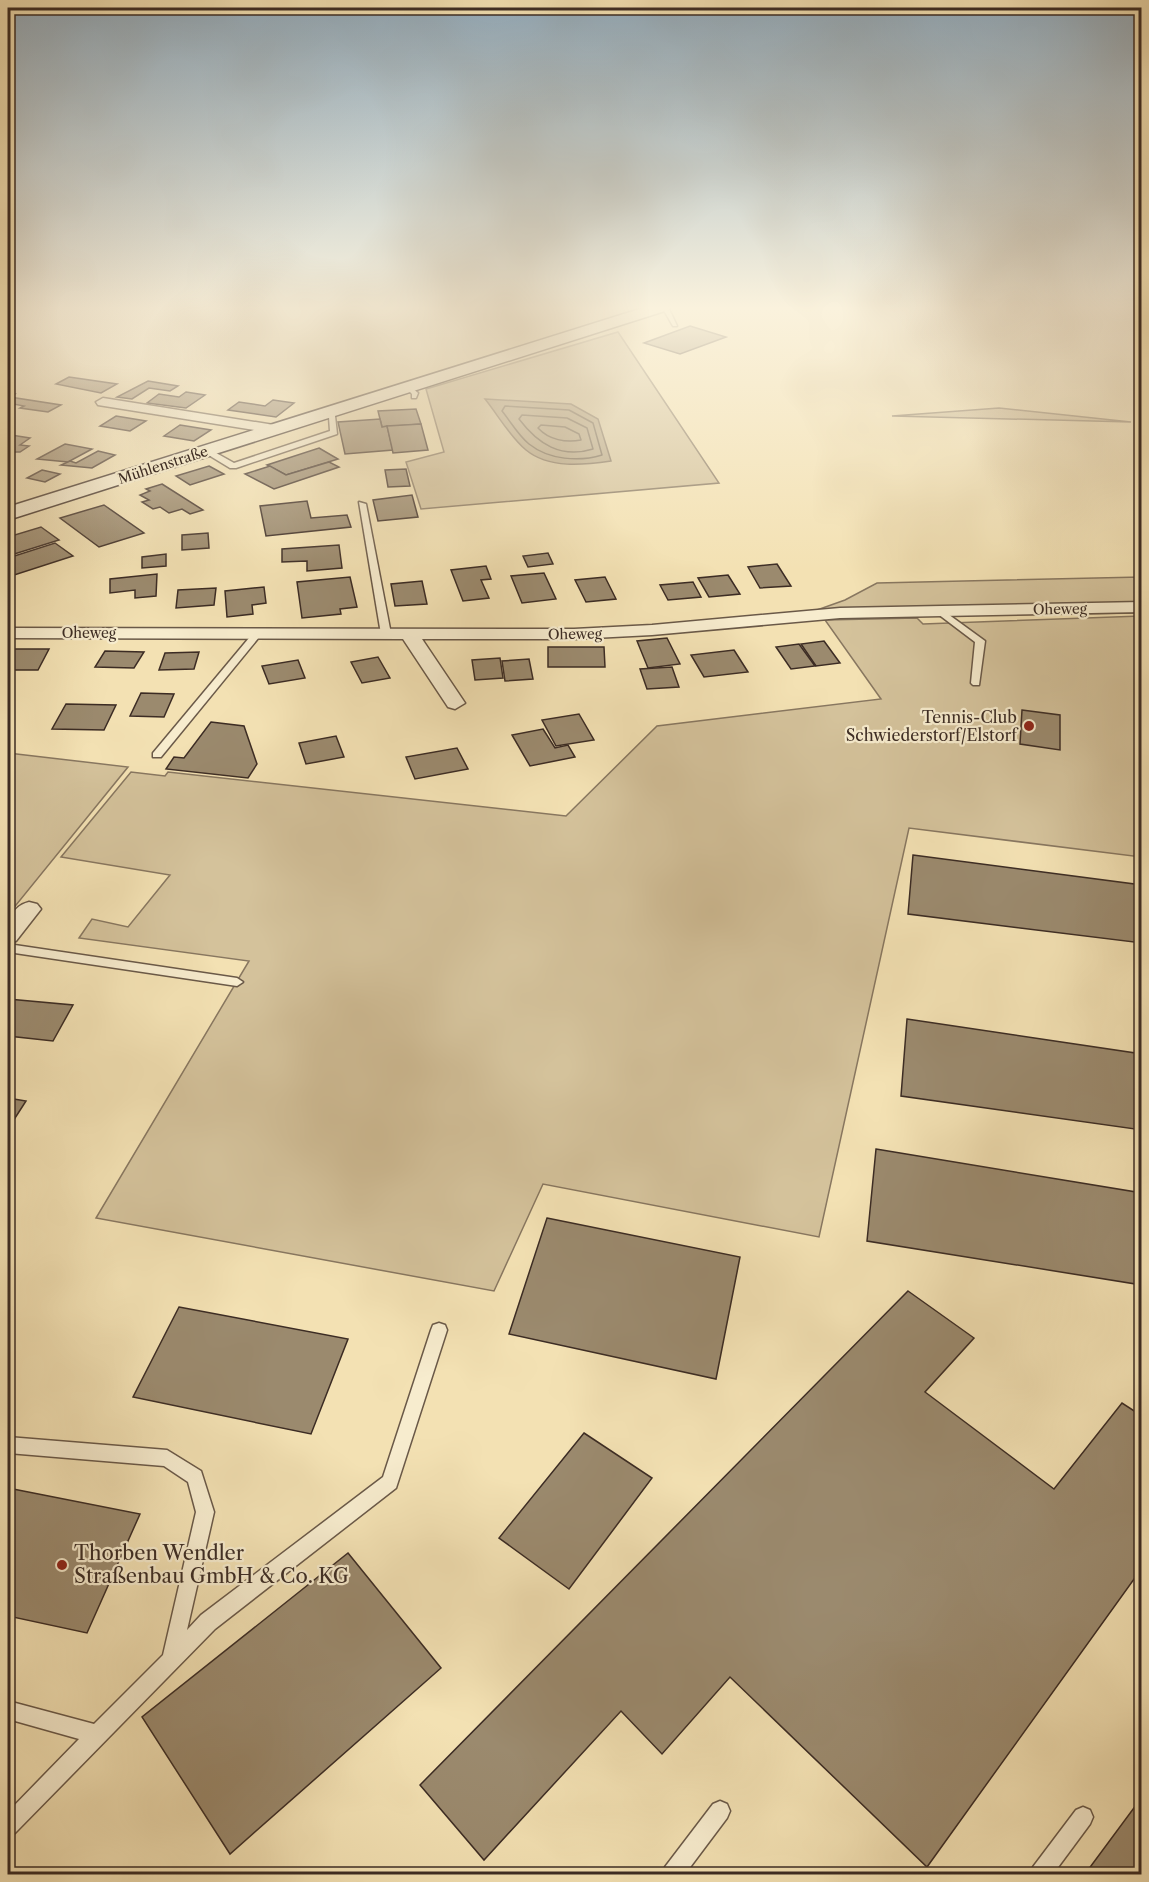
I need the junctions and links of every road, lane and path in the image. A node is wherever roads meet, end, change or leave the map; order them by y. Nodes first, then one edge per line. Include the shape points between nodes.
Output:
1 (399, 395) edge
2 (103, 402) dead end
3 (325, 413) junction
4 (274, 429) junction
5 (206, 451) junction
6 (362, 504) dead end
7 (8, 514) edge
8 (1142, 607) edge
9 (940, 612) junction
10 (8, 633) edge
11 (257, 634) junction
12 (386, 634) junction
13 (409, 634) junction
14 (976, 683) dead end
15 (455, 703) dead end
16 (157, 755) dead end
17 (29, 909) dead end
18 (8, 935) edge
19 (8, 948) edge
20 (237, 982) dead end
21 (439, 1330) dead end
22 (8, 1445) edge
23 (170, 1660) junction
24 (8, 1710) edge
25 (98, 1735) junction
26 (720, 1811) dead end
27 (1083, 1817) dead end
28 (8, 1826) edge
29 (672, 1875) edge
30 (1040, 1875) edge

1 - 3 main road, Mühlenstraße
2 - 4 street
3 - 4 main road, Mühlenstraße
3 - 5 lane via 332,416 334,432 233,466
4 - 5 main road, Mühlenstraße
5 - 7 main road, Mühlenstraße
6 - 12 lane
8 - 9 street, Oheweg
9 - 13 street, Oheweg via 817,615 620,633
9 - 14 lane via 980,640
10 - 11 street, Oheweg
11 - 12 street, Oheweg
11 - 16 lane
12 - 13 street, Oheweg
13 - 15 street
17 - 18 street
19 - 20 lane
21 - 23 lane via 390,1482 208,1622
22 - 23 lane via 167,1458 195,1476 205,1512
23 - 25 lane
24 - 25 lane
25 - 28 lane
26 - 29 lane
27 - 30 lane

